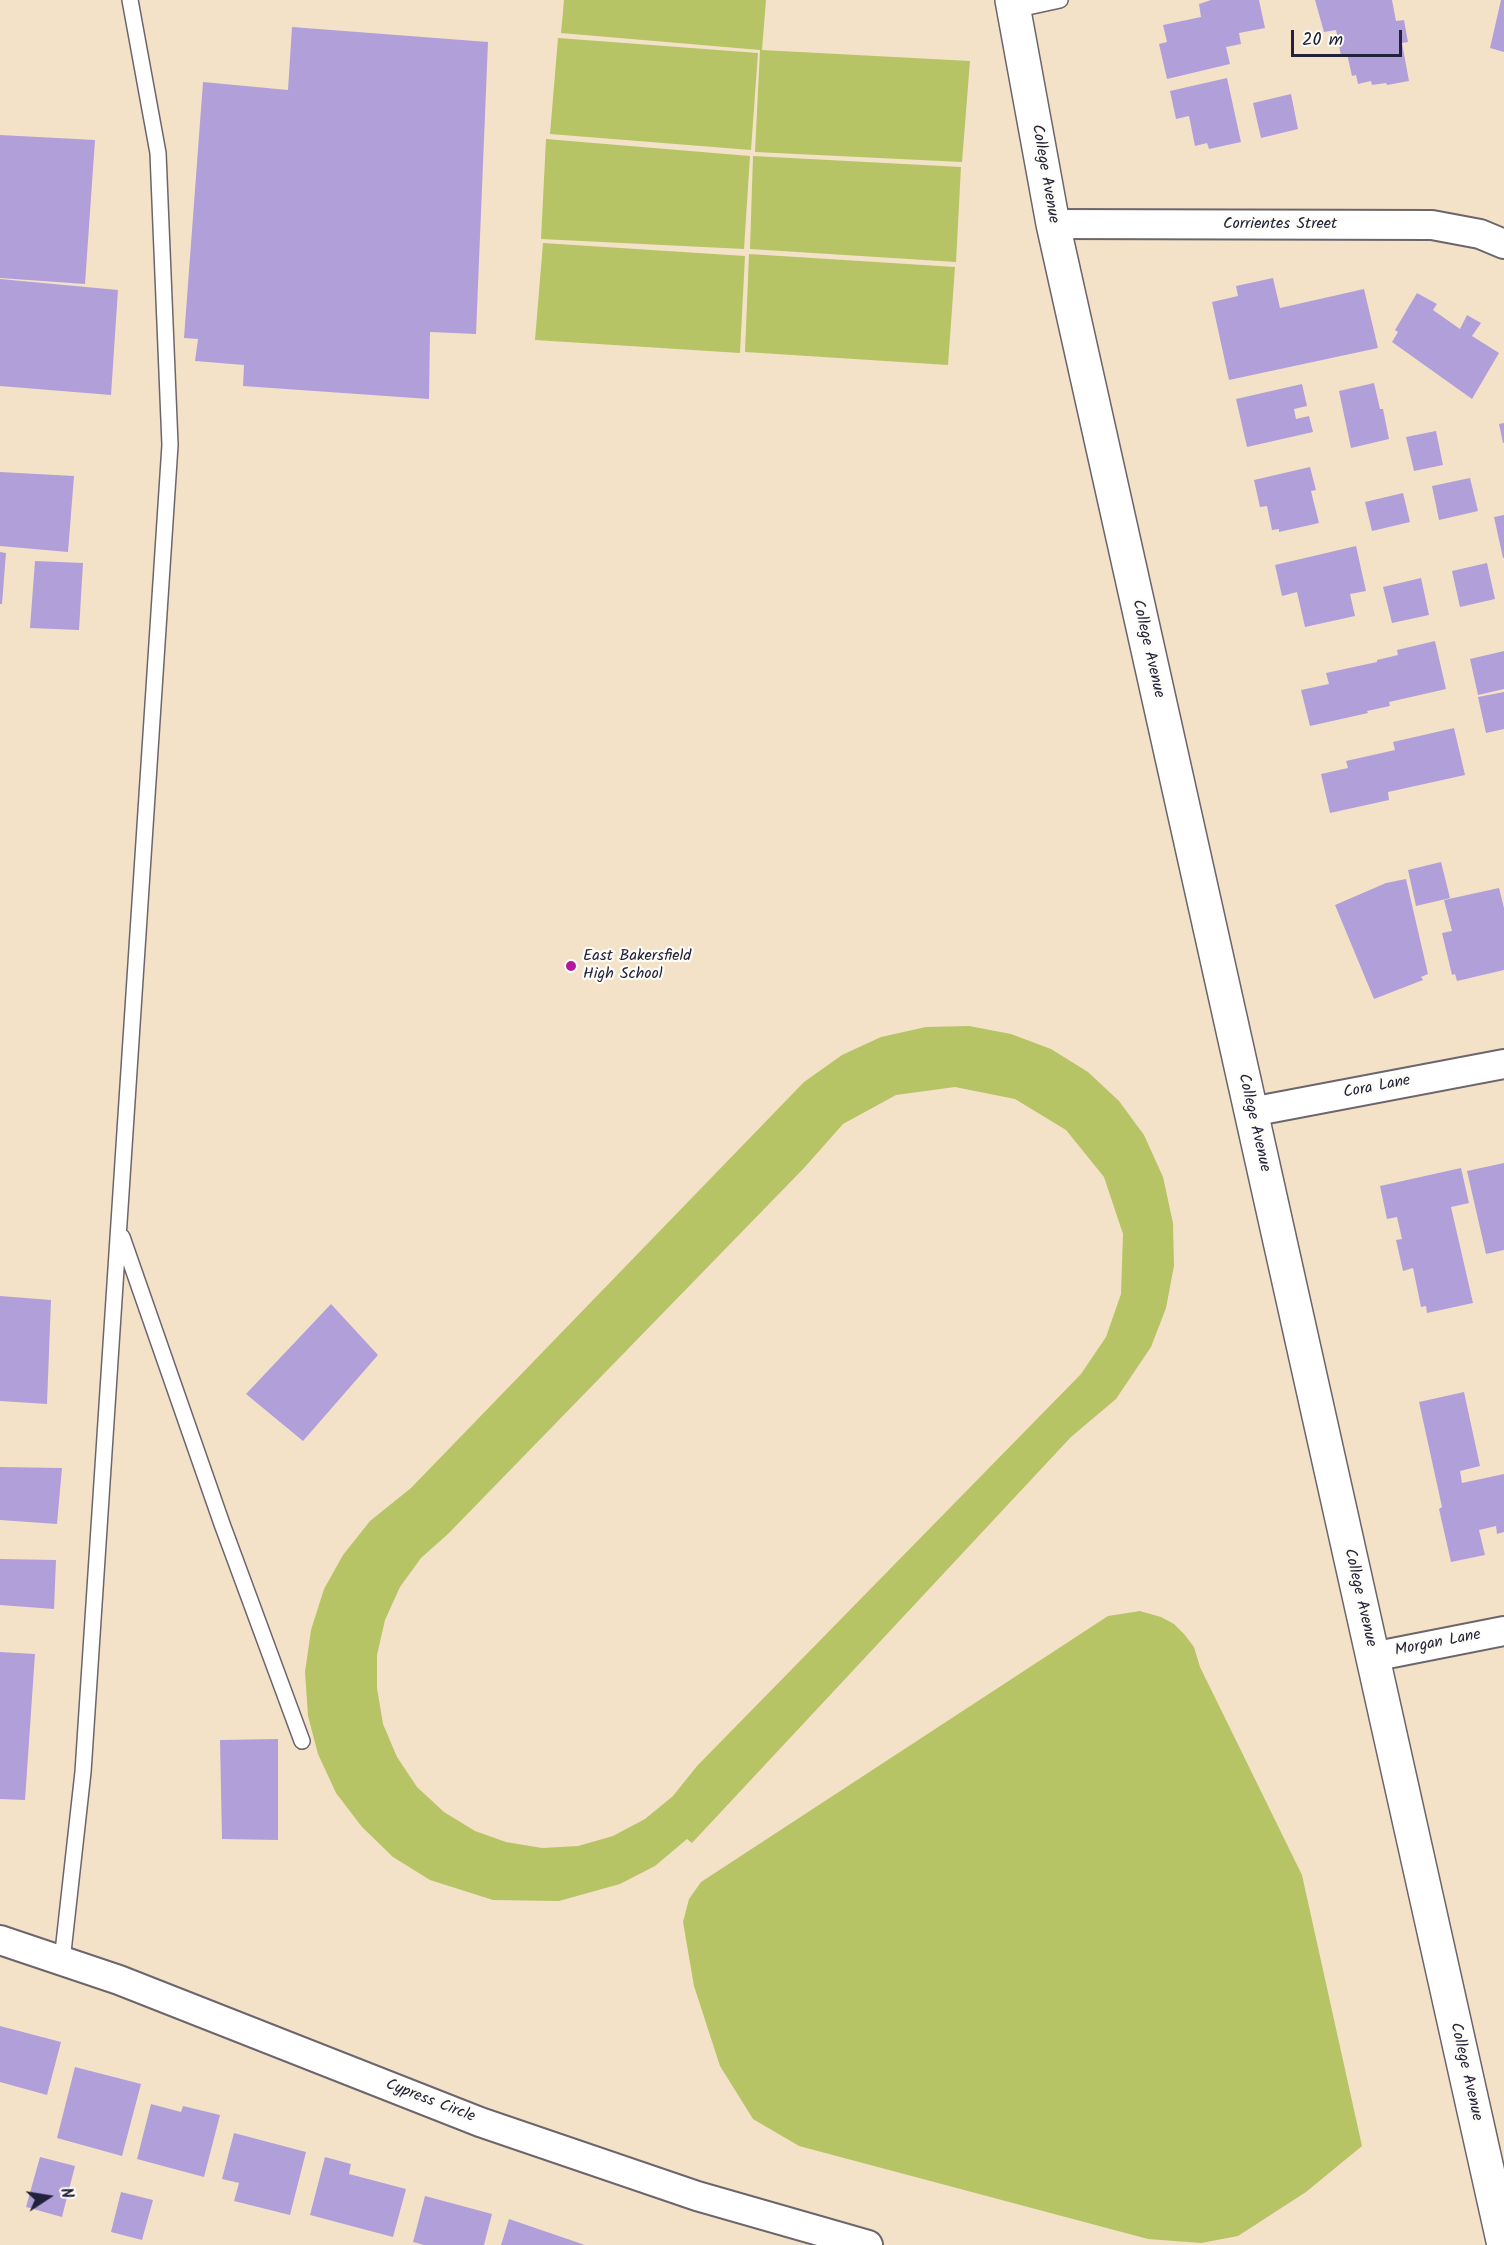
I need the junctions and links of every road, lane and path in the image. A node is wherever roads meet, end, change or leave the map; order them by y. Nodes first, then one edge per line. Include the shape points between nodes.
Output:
1 (130, 0) edge
2 (1060, 0) edge
3 (1013, 5) edge
4 (1053, 224) junction
5 (1504, 243) edge
6 (1504, 1064) edge
7 (1251, 1112) junction
8 (120, 1231) junction
9 (1504, 1631) edge
10 (1372, 1657) junction
11 (302, 1740) dead end
12 (0, 1940) edge
13 (62, 1960) junction
14 (1497, 2180) edge
15 (868, 2245) edge
16 (1504, 2245) edge

1 - 8 lane via 158,153 170,445
2 - 3 lane
3 - 4 street, College Avenue
4 - 5 street, Corrientes Street via 1432,225
4 - 7 street, College Avenue
6 - 7 street, Cora Lane
7 - 10 street, College Avenue
8 - 11 lane
8 - 13 lane via 82,1772
9 - 10 street, Morgan Lane
10 - 14 street, College Avenue
12 - 13 street, Cypress Circle
13 - 15 street, Cypress Circle via 480,2122 697,2196
14 - 16 street, College Avenue

